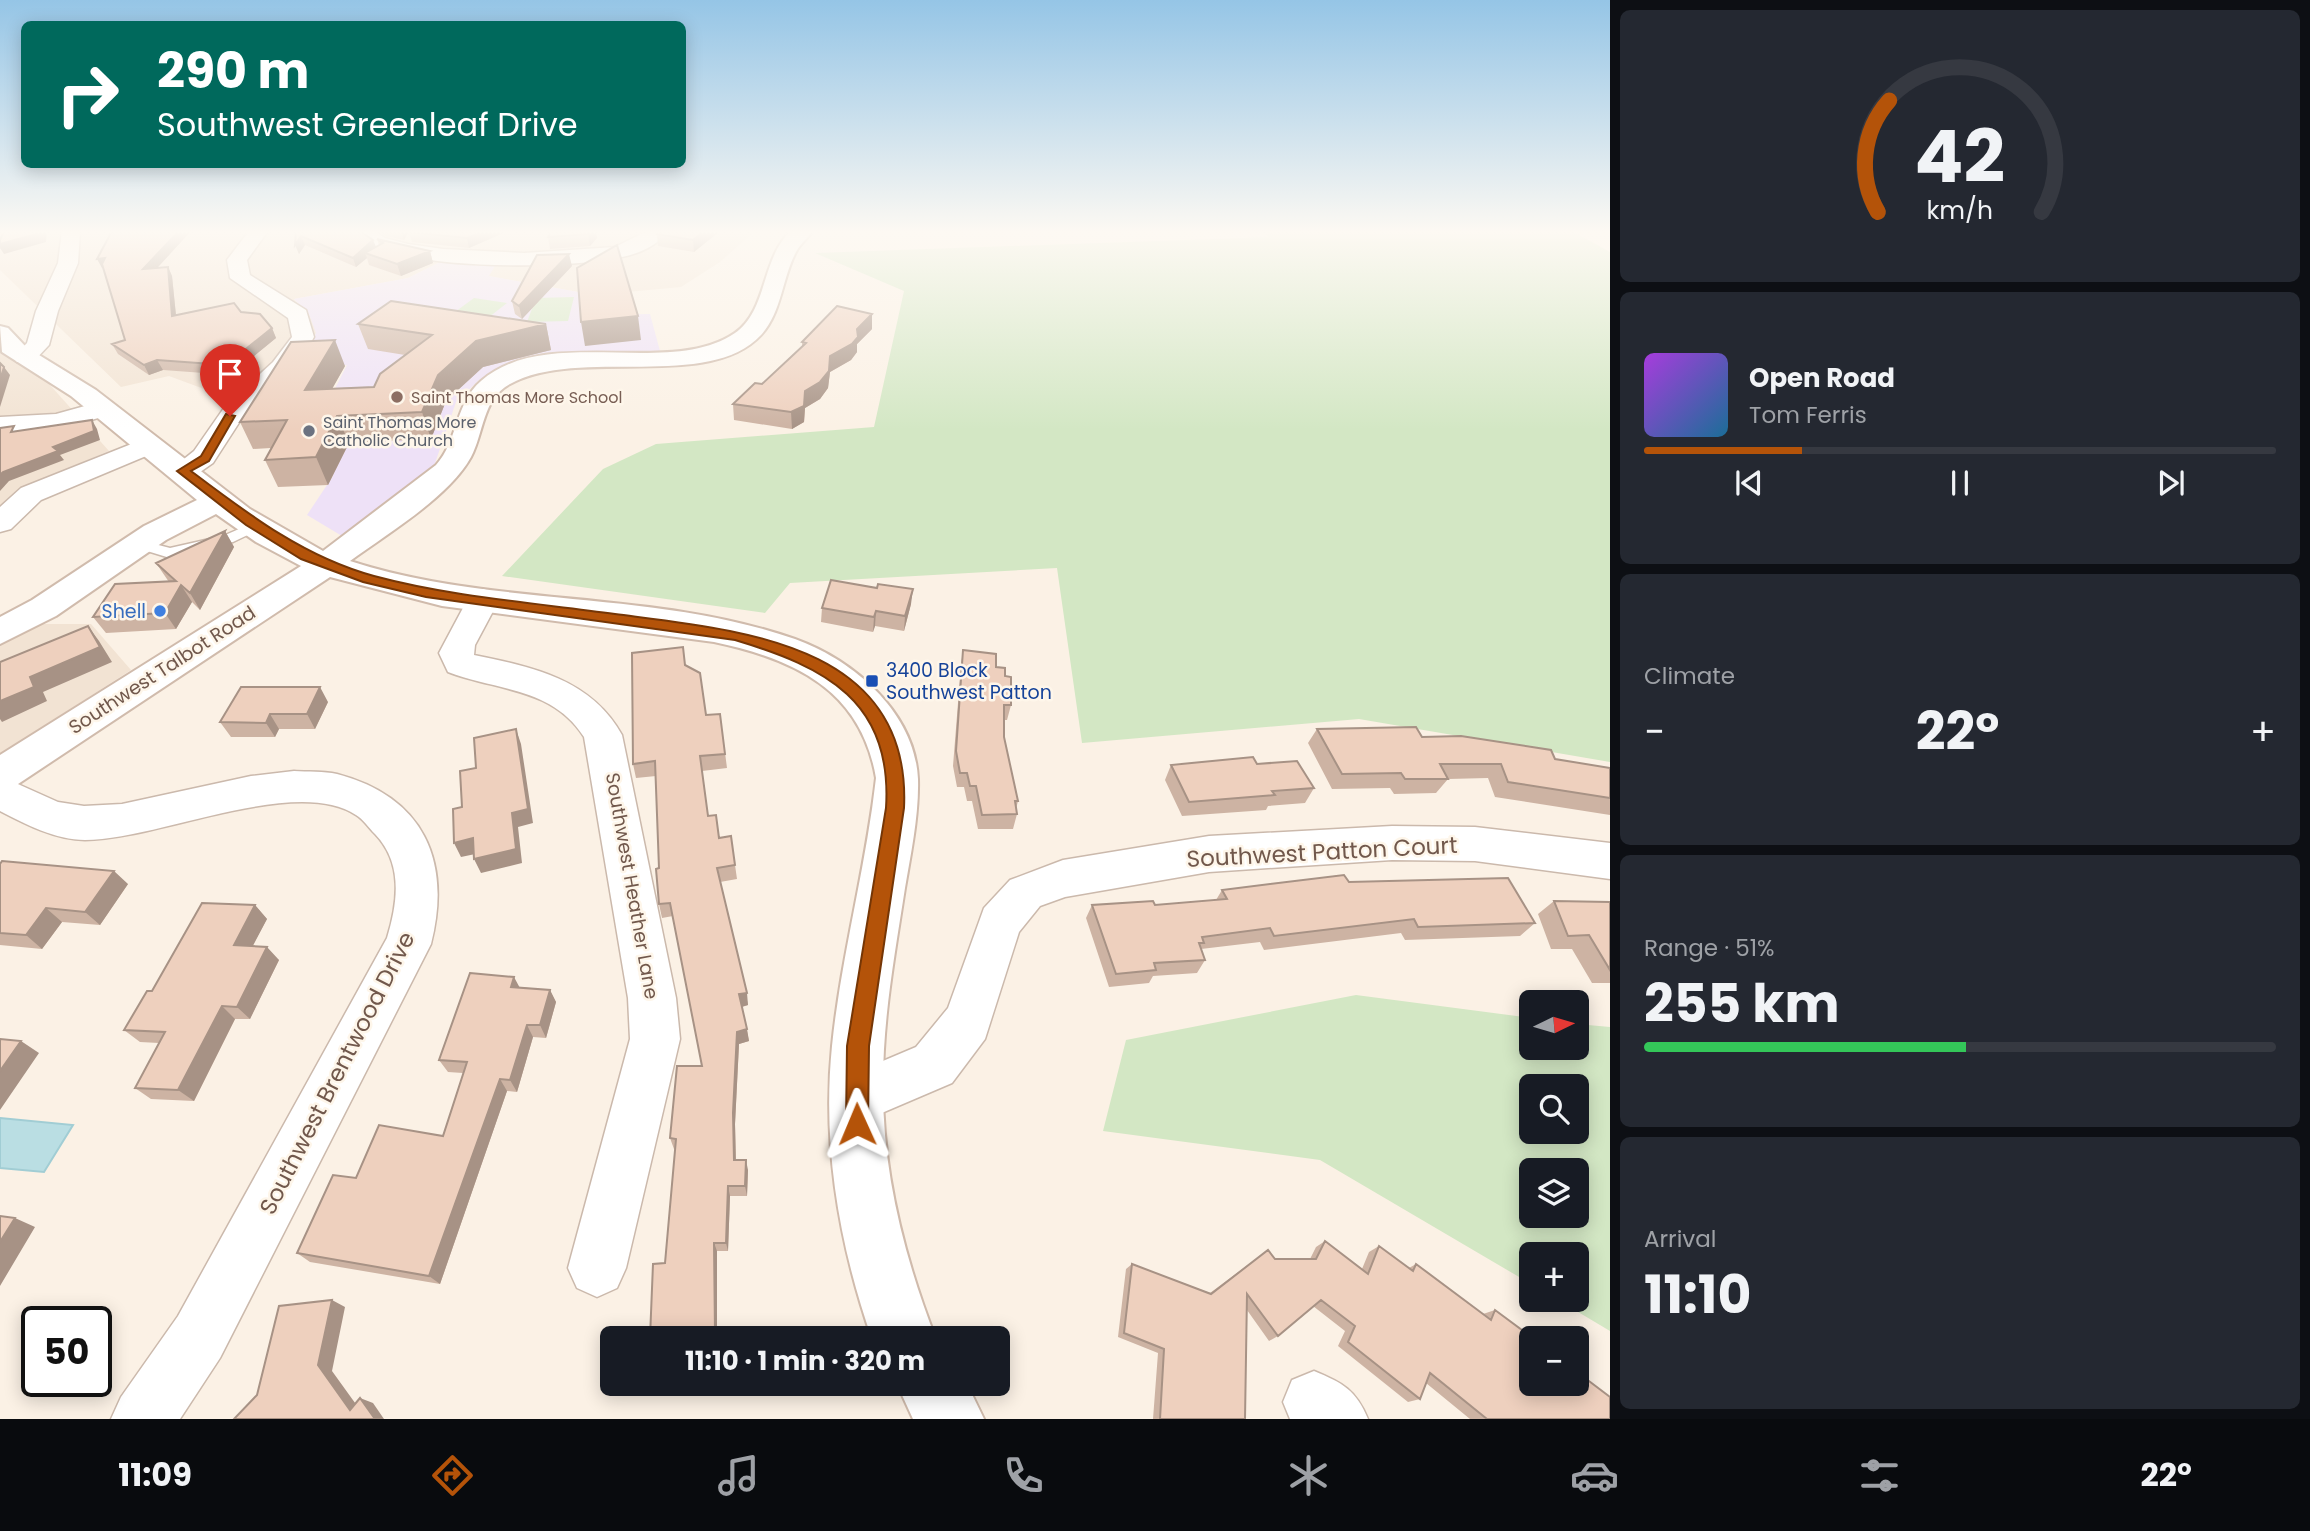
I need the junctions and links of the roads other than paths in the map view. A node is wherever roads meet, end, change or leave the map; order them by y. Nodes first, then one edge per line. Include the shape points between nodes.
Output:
1 (53, 297) edge
2 (270, 297) edge
3 (770, 297) edge
4 (0, 332) edge
5 (25, 357) junction
6 (103, 409) junction
7 (0, 425) edge
8 (149, 445) junction
9 (183, 471) junction
10 (220, 500) junction
11 (0, 523) edge
12 (255, 526) junction
13 (139, 544) junction
14 (315, 560) junction
15 (484, 600) junction
16 (0, 632) edge
17 (0, 775) edge
18 (0, 792) edge
19 (1610, 861) edge
20 (856, 1098) junction
21 (597, 1268) dead end
22 (899, 1326) edge
23 (937, 1396) edge
24 (143, 1419) edge
25 (951, 1419) edge

1 - 5 street via 38,345
2 - 9 street via 298,315 303,337 291,356 234,410 205,458
3 - 14 main road, Southwest Talbot Road via 760,322 732,345 709,351 550,363 499,380 475,403 451,467
4 - 5 main road
5 - 6 main road
6 - 7 street via 57,422
6 - 8 main road
8 - 9 main road
8 - 11 street via 31,494
9 - 10 main road
10 - 12 main road
10 - 13 main road
12 - 13 lane via 228,539 170,552
12 - 14 main road
13 - 16 main road
14 - 15 main road via 390,585
14 - 17 main road, Southwest Talbot Road
15 - 20 main road via 703,628 765,643 829,671 878,719 893,756 896,788 858,1046
15 - 21 street, Southwest Heather Lane via 458,645 460,663 527,678 559,691 585,710 603,735 652,998 655,1039
18 - 24 street, Southwest Brentwood Drive via 46,816 83,824 126,821 267,788 338,790 372,803 390,818 412,849 419,883 417,915 408,944 199,1337
19 - 20 street, Southwest Patton Court via 1475,844 1392,843 1209,853 1063,879 1026,893 1000,922 968,1022 934,1065
20 - 22 main road via 863,1198 886,1295
23 - 25 main road

